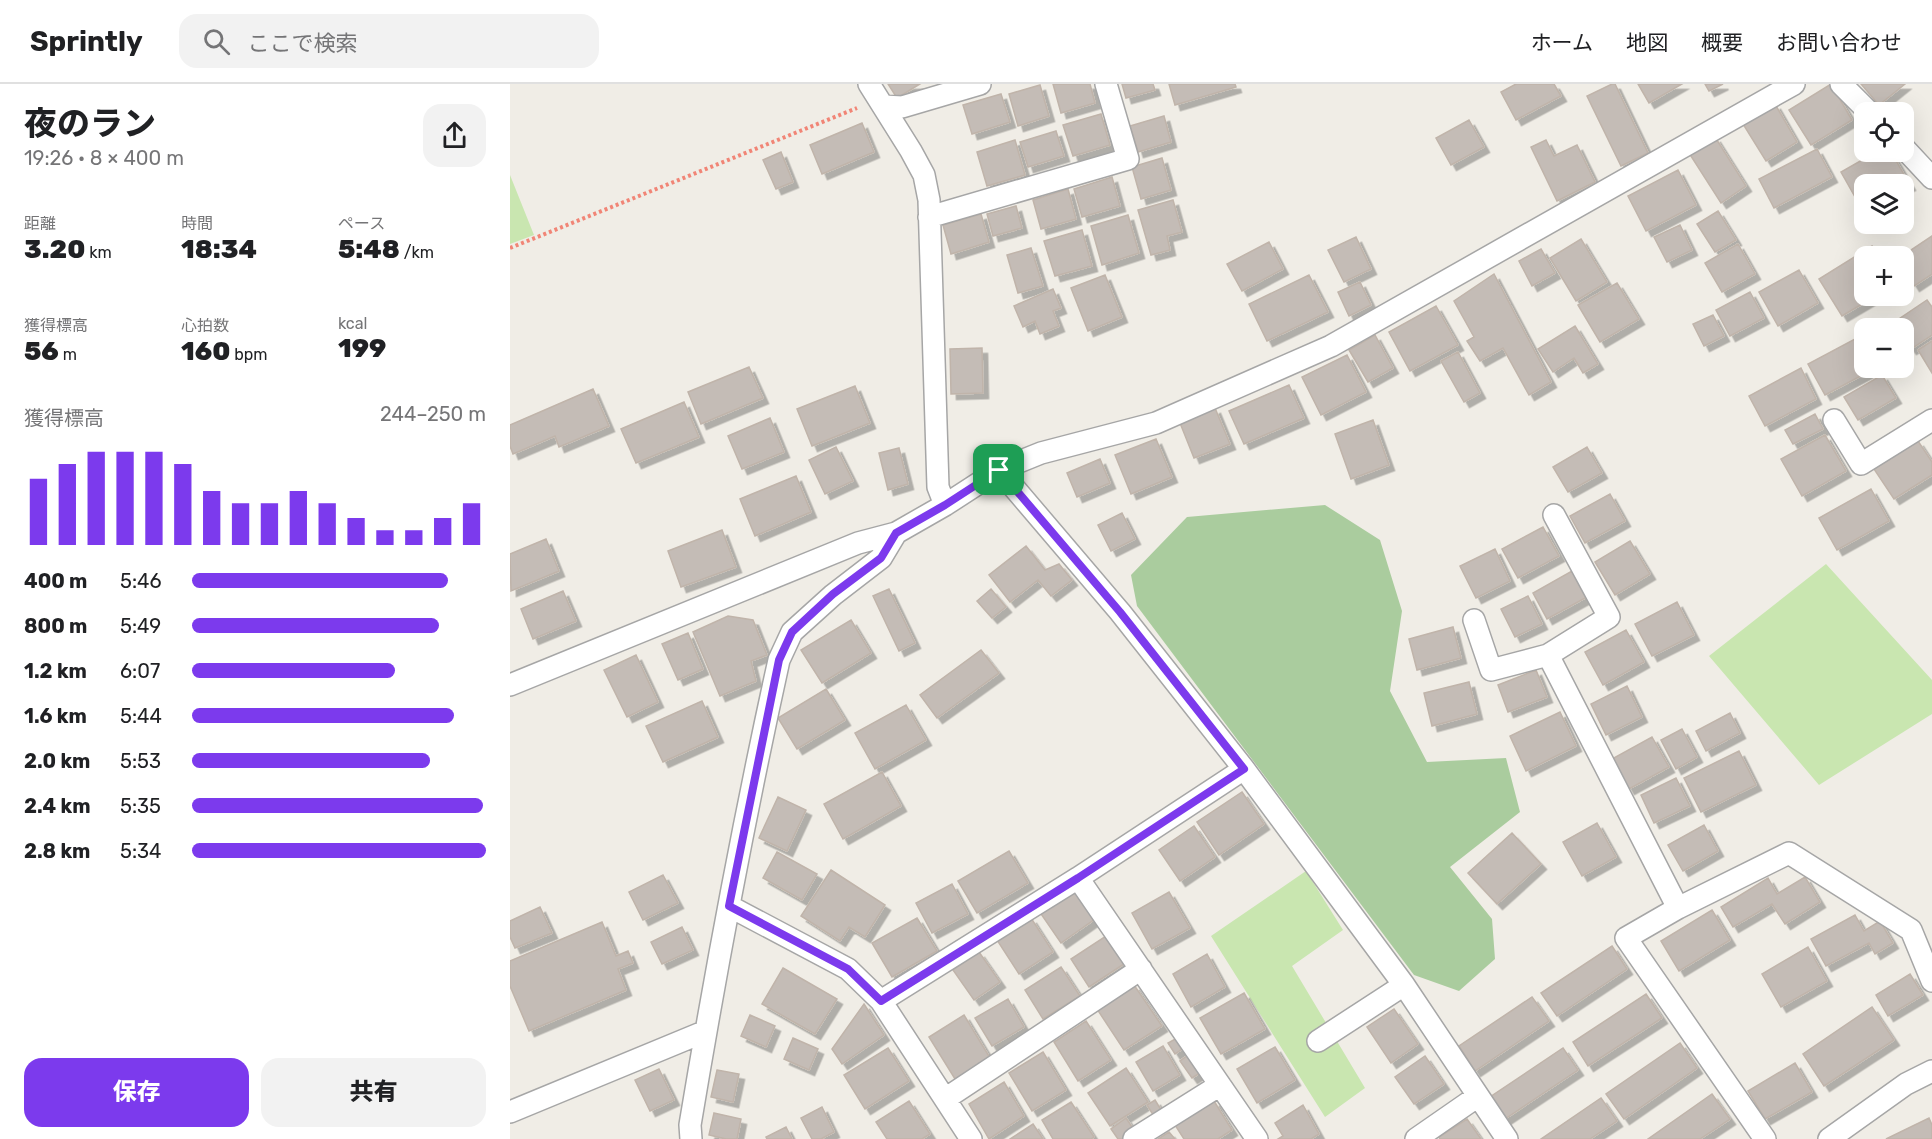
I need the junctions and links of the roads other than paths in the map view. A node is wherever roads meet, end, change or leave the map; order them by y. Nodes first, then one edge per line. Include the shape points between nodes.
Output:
1 (869, 84) edge
2 (980, 84) edge
3 (1106, 84) edge
4 (1794, 84) edge
5 (1841, 84) edge
6 (1859, 102) edge
7 (884, 106) junction
8 (1914, 159) edge
9 (1932, 178) edge
10 (929, 217) junction
11 (1834, 420) dead end
12 (1932, 420) edge
13 (999, 470) junction
14 (945, 505) junction
15 (1554, 516) dead end
16 (896, 533) junction
17 (1474, 620) dead end
18 (1548, 655) junction
19 (510, 685) edge
20 (1244, 769) junction
21 (1078, 878) junction
22 (729, 906) junction
23 (1678, 908) junction
24 (1141, 969) junction
25 (1932, 981) edge
26 (1404, 985) junction
27 (881, 1001) junction
28 (706, 1030) junction
29 (1318, 1041) dead end
30 (1932, 1071) edge
31 (1220, 1085) junction
32 (1478, 1096) junction
33 (945, 1099) junction
34 (510, 1112) edge
35 (691, 1139) edge
36 (971, 1139) edge
37 (1134, 1139) edge
38 (1257, 1139) edge
39 (1416, 1139) edge
40 (1507, 1139) edge
41 (1765, 1139) edge
42 (1829, 1139) edge

1 - 7 street
2 - 7 street via 902,107
3 - 10 street via 1128,159
4 - 13 street via 1331,345 1156,423 1041,453
5 - 6 street
7 - 10 street via 924,175
8 - 9 street
10 - 14 street via 938,487
11 - 12 street via 1861,464
13 - 14 street
13 - 20 street via 1120,612
14 - 16 street
15 - 18 street via 1609,617
16 - 19 street via 858,543
16 - 22 street via 881,558 833,594 792,632 779,660
17 - 18 street via 1491,670
18 - 23 street
20 - 21 street
20 - 26 street
21 - 24 street
21 - 27 street
22 - 27 street via 848,969
22 - 28 street
23 - 25 street via 1789,853 1911,930
23 - 41 street via 1626,938
24 - 31 street
24 - 33 street
26 - 29 street
26 - 32 street
27 - 33 street
28 - 34 street
28 - 35 street
30 - 42 street via 1906,1084
31 - 37 street
31 - 38 street
32 - 39 street
32 - 40 street
33 - 36 street

